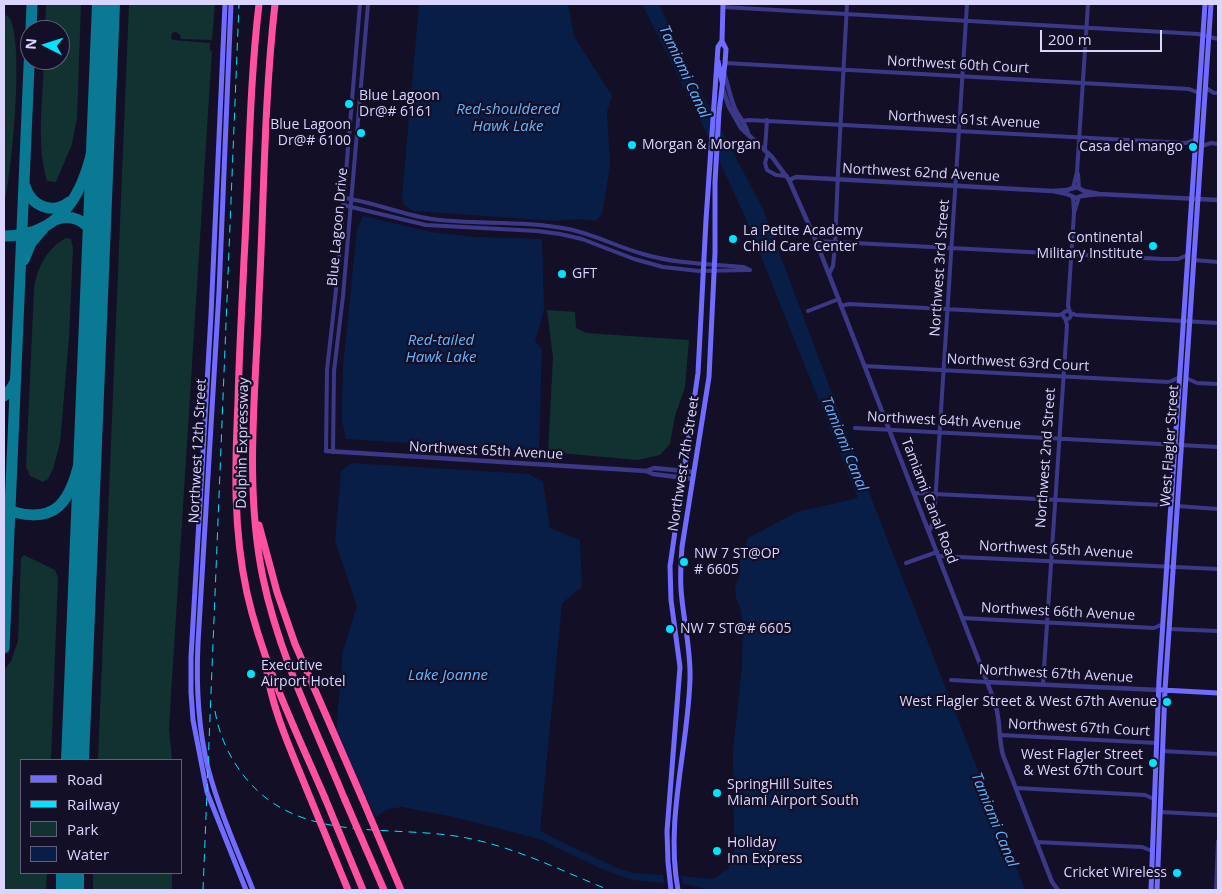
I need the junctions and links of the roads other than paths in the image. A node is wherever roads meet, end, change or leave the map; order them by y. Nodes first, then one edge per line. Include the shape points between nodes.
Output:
1 (225, 4) edge
2 (231, 4) edge
3 (259, 4) edge
4 (275, 4) edge
5 (360, 4) edge
6 (368, 4) edge
7 (847, 4) edge
8 (967, 4) edge
9 (1088, 4) edge
10 (1205, 4) edge
11 (1211, 4) edge
12 (723, 6) edge
13 (847, 15) junction
14 (966, 22) junction
15 (1086, 28) junction
16 (1206, 37) junction
17 (1218, 39) edge
18 (722, 41) junction
19 (717, 58) junction
20 (725, 63) junction
21 (843, 70) junction
22 (724, 73) junction
23 (963, 76) junction
24 (1083, 83) junction
25 (1200, 84) junction
26 (722, 88) junction
27 (1189, 88) junction
28 (1206, 88) junction
29 (1199, 93) junction
30 (1216, 93) edge
31 (1205, 98) junction
32 (766, 120) junction
33 (742, 121) junction
34 (840, 124) junction
35 (960, 131) junction
36 (748, 134) junction
37 (1079, 137) junction
38 (1199, 139) junction
39 (1186, 143) junction
40 (1211, 143) junction
41 (1218, 144) edge
42 (1199, 147) junction
43 (766, 151) junction
44 (788, 178) junction
45 (838, 180) junction
46 (956, 186) junction
47 (1076, 189) junction
48 (1052, 191) junction
49 (1099, 194) junction
50 (1072, 196) junction
51 (1080, 197) junction
52 (344, 198) junction
53 (351, 199) junction
54 (1195, 199) junction
55 (1218, 200) edge
56 (343, 205) junction
57 (351, 206) junction
58 (1074, 214) junction
59 (816, 241) junction
60 (835, 242) junction
61 (952, 248) junction
62 (1072, 254) junction
63 (1188, 255) junction
64 (1178, 259) junction
65 (1194, 260) junction
66 (1218, 262) edge
67 (703, 264) junction
68 (1188, 264) junction
69 (714, 268) junction
70 (703, 271) junction
71 (829, 274) junction
72 (839, 300) junction
73 (841, 306) junction
74 (948, 309) junction
75 (808, 310) dead end
76 (1067, 315) junction
77 (1187, 322) junction
78 (1218, 323) edge
79 (864, 366) junction
80 (944, 370) junction
81 (1063, 376) junction
82 (1183, 377) junction
83 (1169, 382) junction
84 (1196, 383) junction
85 (1218, 384) edge
86 (1182, 387) junction
87 (855, 428) dead end
88 (889, 429) junction
89 (940, 432) junction
90 (1059, 438) junction
91 (1178, 444) junction
92 (1218, 446) edge
93 (326, 451) joint
94 (333, 452) junction
95 (646, 470) junction
96 (684, 471) junction
97 (694, 472) junction
98 (683, 477) junction
99 (693, 479) junction
100 (914, 493) junction
101 (936, 494) junction
102 (1055, 500) junction
103 (1172, 501) junction
104 (1162, 505) junction
105 (254, 506) junction
106 (1177, 506) junction
107 (1218, 508) edge
108 (1171, 511) junction
109 (929, 532) junction
110 (937, 554) junction
111 (1051, 561) junction
112 (906, 563) dead end
113 (1170, 567) junction
114 (1218, 569) edge
115 (962, 618) junction
116 (1047, 622) junction
117 (1163, 624) junction
118 (1154, 628) junction
119 (1169, 629) junction
120 (1218, 631) edge
121 (1163, 633) junction
122 (265, 657) junction
123 (951, 680) dead end
124 (986, 682) junction
125 (1043, 684) junction
126 (1162, 690) junction
127 (1218, 693) edge
128 (1000, 735) junction
129 (1156, 743) junction
130 (1162, 751) junction
131 (1218, 754) edge
132 (1016, 788) junction
133 (1155, 790) junction
134 (1145, 795) junction
135 (1154, 799) junction
136 (1160, 812) junction
137 (1218, 815) edge
138 (1218, 841) edge
139 (1036, 842) junction
140 (1152, 842) junction
141 (1142, 847) junction
142 (1152, 851) junction
143 (246, 890) edge
144 (253, 890) edge
145 (348, 890) edge
146 (363, 890) edge
147 (384, 890) edge
148 (401, 890) edge
149 (671, 890) edge
150 (677, 890) edge
151 (1058, 890) edge
152 (1151, 890) edge
153 (1157, 890) edge
154 (1216, 890) edge

1 - 143 main road, Northwest 12th Street via 191,692 207,792
2 - 144 main road, Northwest 12th Street via 197,692 208,767
3 - 122 highway, Dolphin Expressway via 252,84 235,473 242,567
4 - 105 highway, Dolphin Expressway via 268,92
5 - 52 street, Blue Lagoon Drive
6 - 53 street, Blue Lagoon Drive
7 - 13 street
8 - 14 street, Northwest 3rd Street
9 - 15 street
10 - 16 main road, West Flagler Street
11 - 16 main road, West Flagler Street
12 - 13 street
12 - 18 main road, Northwest 7th Street
13 - 14 street
13 - 21 street
14 - 15 street
14 - 23 street, Northwest 3rd Street
15 - 16 street
15 - 24 street
16 - 17 street
16 - 25 main road, West Flagler Street
16 - 28 main road, West Flagler Street
18 - 19 main road, Northwest 7th Street
18 - 20 main road, Northwest 7th Street via 726,49
19 - 26 main road
19 - 67 main road, Northwest 7th Street
20 - 21 street, Northwest 60th Court
20 - 22 main road, Northwest 7th Street
21 - 23 street, Northwest 60th Court
21 - 34 street
22 - 26 main road, Northwest 7th Street
22 - 33 street, Tamiami Canal Road via 732,102
23 - 24 street, Northwest 60th Court
23 - 35 street, Northwest 3rd Street
24 - 27 street, Northwest 60th Court
24 - 37 street
25 - 27 street, Northwest 60th Court
25 - 29 main road, West Flagler Street
26 - 36 street, Tamiami Canal Road via 734,118
26 - 69 main road, Northwest 7th Street via 716,160
27 - 29 street, Northwest 60th Court
28 - 30 street
28 - 31 main road, West Flagler Street
29 - 38 main road, West Flagler Street
30 - 31 street
31 - 38 main road, West Flagler Street
32 - 33 street, Northwest 61st Avenue
32 - 34 street, Northwest 61st Avenue
32 - 43 street
33 - 36 street, Tamiami Canal Road
34 - 35 street, Northwest 61st Avenue
34 - 45 street
35 - 37 street, Northwest 61st Avenue
35 - 46 street, Northwest 3rd Street
36 - 43 street, Tamiami Canal Road
37 - 39 street, Northwest 61st Avenue
37 - 47 street
38 - 39 street, Northwest 61st Avenue
38 - 40 street
38 - 42 main road, West Flagler Street
39 - 42 street, Northwest 61st Avenue
40 - 41 street
40 - 42 street
42 - 54 main road, West Flagler Street
43 - 44 street, Tamiami Canal Road
43 - 44 street via 767,170
44 - 45 street, Northwest 62nd Avenue
44 - 59 street, Tamiami Canal Road
45 - 46 street, Northwest 62nd Avenue
45 - 60 street
46 - 48 street, Northwest 62nd Avenue
46 - 61 street, Northwest 3rd Street
47 - 48 street, Northwest 62nd Avenue
47 - 49 street, Northwest 62nd Avenue
47 - 50 street
47 - 51 street
48 - 50 street, Northwest 62nd Avenue
49 - 51 street, Northwest 62nd Avenue
49 - 54 street, Northwest 62nd Avenue
50 - 51 street, Northwest 62nd Avenue
50 - 58 street, Northwest 2nd Street
51 - 58 street, Northwest 2nd Street
52 - 53 street
52 - 56 street, Blue Lagoon Drive
53 - 57 street, Blue Lagoon Drive
53 - 67 street via 433,219 567,228 649,256
54 - 55 street, Northwest 62nd Avenue
54 - 63 main road, West Flagler Street
54 - 65 main road, West Flagler Street
56 - 57 street
56 - 93 street, Blue Lagoon Drive via 327,370
57 - 70 street via 426,225 560,234 650,264
57 - 94 street, Blue Lagoon Drive via 334,371
58 - 62 street, Northwest 2nd Street
59 - 60 street
59 - 71 street, Tamiami Canal Road
60 - 61 street
60 - 71 street via 834,266
61 - 62 street
61 - 74 street, Northwest 3rd Street
62 - 64 street
62 - 76 street, Northwest 2nd Street
63 - 64 street
63 - 68 main road, West Flagler Street
64 - 68 street
65 - 66 street
65 - 77 main road, West Flagler Street
67 - 69 street
67 - 70 main road, Northwest 7th Street
68 - 77 main road, West Flagler Street
69 - 69 street via 743,272 750,270 744,267
69 - 70 street
69 - 97 main road, Northwest 7th Street via 709,377
70 - 96 main road, Northwest 7th Street via 698,373
71 - 72 street, Tamiami Canal Road
72 - 73 street, Tamiami Canal Road
72 - 75 street
73 - 74 street
73 - 79 street, Tamiami Canal Road
74 - 76 street
74 - 80 street, Northwest 3rd Street
76 - 77 street
76 - 81 street, Northwest 2nd Street
77 - 78 street
77 - 82 main road, West Flagler Street
79 - 80 street, Northwest 63rd Court
79 - 88 street, Tamiami Canal Road
80 - 81 street, Northwest 63rd Court
80 - 89 street, Northwest 3rd Street
81 - 83 street, Northwest 63rd Court
81 - 90 street, Northwest 2nd Street
82 - 83 street, Northwest 63rd Court
82 - 84 street
82 - 86 main road, West Flagler Street
83 - 86 street, Northwest 63rd Court
84 - 85 street
84 - 86 street
86 - 91 main road, West Flagler Street
87 - 88 street, Northwest 64th Avenue
88 - 89 street, Northwest 64th Avenue
88 - 100 street, Tamiami Canal Road
89 - 90 street, Northwest 64th Avenue
89 - 101 street, Northwest 3rd Street
90 - 91 street, Northwest 64th Avenue
90 - 102 street, Northwest 2nd Street
91 - 92 street, Northwest 64th Avenue
91 - 103 main road, West Flagler Street
91 - 106 main road, West Flagler Street
93 - 94 street, Northwest 65th Avenue
94 - 95 street, Northwest 65th Avenue
95 - 96 street, Northwest 65th Avenue
95 - 98 street, Northwest 65th Avenue via 653,474
96 - 97 street, Northwest 65th Avenue
96 - 98 main road, Northwest 7th Street
97 - 99 main road, Northwest 7th Street
98 - 99 street, Northwest 65th Avenue
98 - 149 main road, Northwest 7th Street via 670,566 680,666 667,832
99 - 150 main road, Northwest 7th Street via 680,570 690,674 674,842
100 - 101 street
100 - 109 street, Tamiami Canal Road
101 - 102 street
101 - 109 street, Northwest 3rd Street via 934,520
102 - 104 street
102 - 111 street, Northwest 2nd Street
103 - 104 street
103 - 108 main road, West Flagler Street
104 - 108 street
105 - 147 highway, Dolphin Expressway, bridge via 261,566 276,630
105 - 148 highway, bridge via 290,631
106 - 107 street
106 - 113 main road, West Flagler Street
108 - 113 main road, West Flagler Street
109 - 110 street, Tamiami Canal Road
110 - 111 street, Northwest 65th Avenue
110 - 112 street, Northwest 65th Avenue
110 - 115 street, Tamiami Canal Road
111 - 113 street, Northwest 65th Avenue
111 - 116 street, Northwest 2nd Street
113 - 114 street, Northwest 65th Avenue
113 - 117 main road, West Flagler Street
113 - 119 main road, West Flagler Street
115 - 116 street, Northwest 66th Avenue
115 - 124 street, Tamiami Canal Road
116 - 118 street, Northwest 66th Avenue
116 - 125 street, Northwest 2nd Street
117 - 118 street, Northwest 66th Avenue
117 - 121 main road, West Flagler Street
118 - 121 street, Northwest 66th Avenue
119 - 120 street
119 - 126 main road, West Flagler Street
121 - 126 main road, West Flagler Street
122 - 145 highway, bridge via 280,721
122 - 146 highway, Dolphin Expressway, bridge
123 - 124 street, Northwest 67th Avenue
124 - 125 street, Northwest 67th Avenue
124 - 128 street, Tamiami Canal Road via 998,713
125 - 126 street, Northwest 67th Avenue
126 - 127 main road
126 - 129 main road, West Flagler Street
126 - 130 main road, West Flagler Street
128 - 129 street, Northwest 67th Court
128 - 132 street, Tamiami Canal Road
129 - 133 main road, West Flagler Street
130 - 131 street
130 - 136 main road, West Flagler Street
132 - 134 street
132 - 139 street, Tamiami Canal Road
133 - 134 street
133 - 135 main road, West Flagler Street
134 - 135 street
135 - 140 main road, West Flagler Street
136 - 137 street
136 - 153 main road, West Flagler Street
138 - 154 street
139 - 141 street
139 - 151 street, Tamiami Canal Road
140 - 141 street
140 - 142 main road, West Flagler Street
141 - 142 street
142 - 152 main road, West Flagler Street

